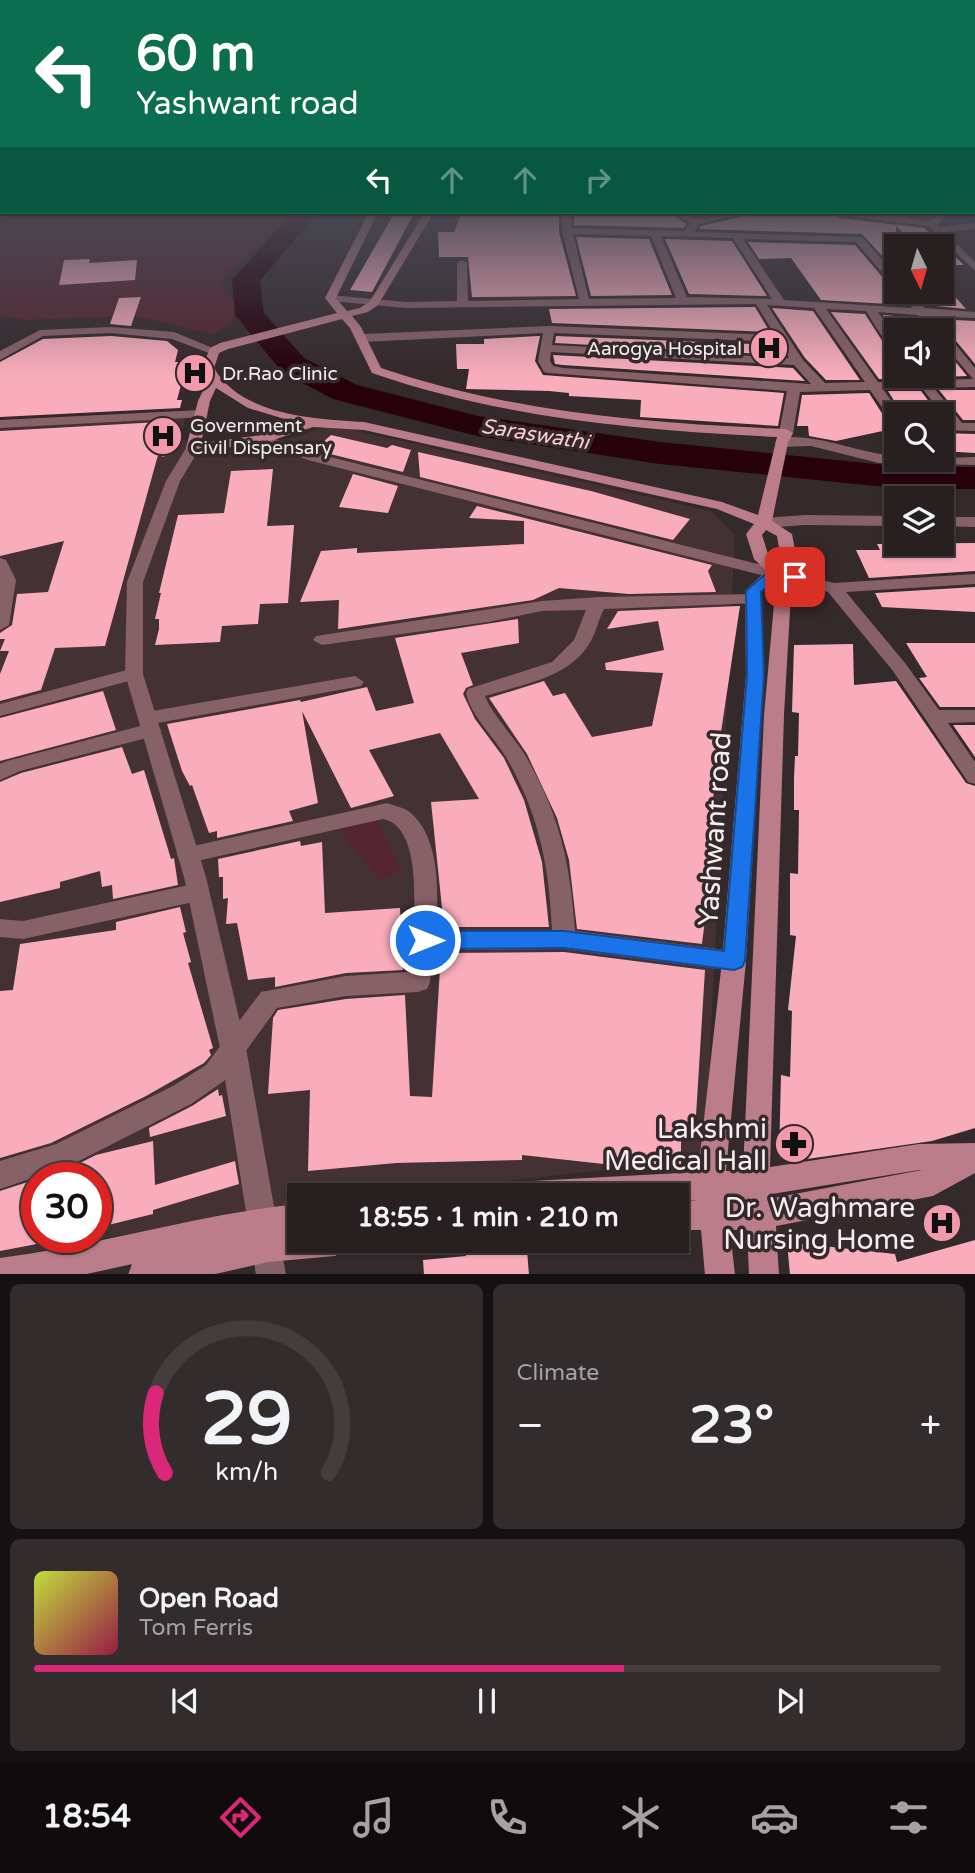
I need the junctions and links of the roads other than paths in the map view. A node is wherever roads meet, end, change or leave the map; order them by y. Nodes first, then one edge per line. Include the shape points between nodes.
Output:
1 (352, 257) edge
2 (400, 257) edge
3 (574, 257) edge
4 (665, 257) edge
5 (751, 257) edge
6 (462, 264) dead end
7 (683, 301) junction
8 (759, 301) junction
9 (332, 302) junction
10 (780, 302) junction
11 (463, 303) junction
12 (585, 303) junction
13 (915, 304) edge
14 (369, 306) junction
15 (818, 306) junction
16 (871, 310) junction
17 (924, 314) junction
18 (975, 315) edge
19 (343, 317) junction
20 (652, 317) junction
21 (927, 318) edge
22 (316, 321) junction
23 (549, 329) junction
24 (884, 330) edge
25 (358, 332) junction
26 (783, 339) junction
27 (219, 348) junction
28 (546, 348) junction
29 (954, 350) edge
30 (0, 356) edge
31 (798, 362) junction
32 (975, 376) edge
33 (213, 382) junction
34 (954, 382) edge
35 (975, 383) edge
36 (884, 385) edge
37 (873, 386) junction
38 (821, 387) junction
39 (794, 388) junction
40 (928, 388) edge
41 (885, 402) edge
42 (201, 414) junction
43 (312, 423) junction
44 (0, 424) edge
45 (954, 427) edge
46 (975, 427) edge
47 (959, 428) junction
48 (783, 438) junction
49 (264, 439) junction
50 (193, 448) junction
51 (884, 458) edge
52 (954, 461) edge
53 (975, 461) edge
54 (884, 521) edge
55 (954, 522) edge
56 (975, 522) edge
57 (764, 523) junction
58 (0, 563) edge
59 (776, 572) junction
60 (975, 579) edge
61 (834, 588) junction
62 (754, 598) junction
63 (598, 602) junction
64 (0, 625) edge
65 (322, 640) dead end
66 (134, 674) junction
67 (355, 681) dead end
68 (0, 710) edge
69 (975, 716) edge
70 (932, 717) junction
71 (149, 724) junction
72 (0, 773) edge
73 (975, 777) edge
74 (188, 855) junction
75 (198, 892) junction
76 (0, 928) edge
77 (564, 939) junction
78 (425, 940) junction
79 (734, 961) junction
80 (233, 1048) junction
81 (975, 1157) edge
82 (0, 1175) edge
83 (756, 1184) junction
84 (711, 1185) junction
85 (689, 1186) edge
86 (761, 1214) junction
87 (716, 1215) junction
88 (689, 1216) edge
89 (287, 1229) edge
90 (287, 1246) edge
91 (267, 1248) edge
92 (0, 1273) edge
93 (148, 1274) edge
94 (720, 1274) edge
95 (764, 1274) edge

1 - 9 main road
2 - 14 main road
3 - 12 street
4 - 7 street
5 - 10 street
6 - 11 street
7 - 8 street
7 - 20 street
8 - 10 street
8 - 26 street
9 - 14 street
9 - 19 main road
9 - 22 main road
10 - 15 street
11 - 12 street
11 - 14 street
12 - 20 street
13 - 17 street
14 - 19 main road
14 - 25 main road
15 - 16 street
15 - 37 street
16 - 17 street
16 - 24 street
17 - 18 street
17 - 21 street
19 - 22 main road
19 - 25 main road
20 - 23 street
20 - 26 street
22 - 27 main road
23 - 25 street
23 - 28 street
25 - 48 main road via 376,370 417,385 645,427
26 - 31 street
27 - 30 street via 174,336 97,330 40,333
27 - 33 main road via 208,368
28 - 31 street
28 - 39 street via 548,369 562,372
29 - 32 street
31 - 38 street
33 - 42 main road
33 - 43 main road via 274,413
34 - 35 street
36 - 37 street
37 - 38 street
37 - 41 street
38 - 39 street
39 - 48 street
40 - 47 street
42 - 44 street
42 - 50 main road
43 - 49 main road
43 - 57 main road via 364,426 722,506
45 - 47 street
46 - 47 street
48 - 51 street
48 - 57 main road
49 - 50 main road
49 - 59 street via 313,457
50 - 66 street via 173,481 135,582
52 - 53 street
54 - 57 street
55 - 56 street
57 - 59 main road via 754,534 762,559
57 - 59 main road via 784,534 789,548 789,560
58 - 64 street via 8,580
59 - 61 street
59 - 62 main road via 753,591
59 - 83 main road via 783,593
60 - 61 street
61 - 70 street via 900,667
62 - 63 street
62 - 79 main road, Yashwant road via 755,675
63 - 65 street via 542,606
63 - 77 street via 582,642 558,667 475,693 542,811 558,864
66 - 68 street
66 - 71 street
67 - 71 street
69 - 70 street
70 - 73 street
71 - 72 street
71 - 74 street
74 - 75 street
74 - 78 street via 388,811 408,823 423,852
75 - 76 street via 23,930
75 - 80 street
77 - 78 street
77 - 79 street
78 - 80 street via 418,982 346,986 270,999
79 - 84 main road, Yashwant road
80 - 82 street via 215,1073 182,1095 61,1156
80 - 91 street
81 - 83 main road via 919,1157
81 - 86 main road via 933,1182
83 - 84 main road
83 - 86 main road
84 - 85 main road
84 - 87 main road, Yashwant road
86 - 87 main road
86 - 95 main road
87 - 88 main road
87 - 94 main road, Yashwant road
89 - 91 main road
90 - 91 main road
91 - 92 main road
91 - 93 main road

